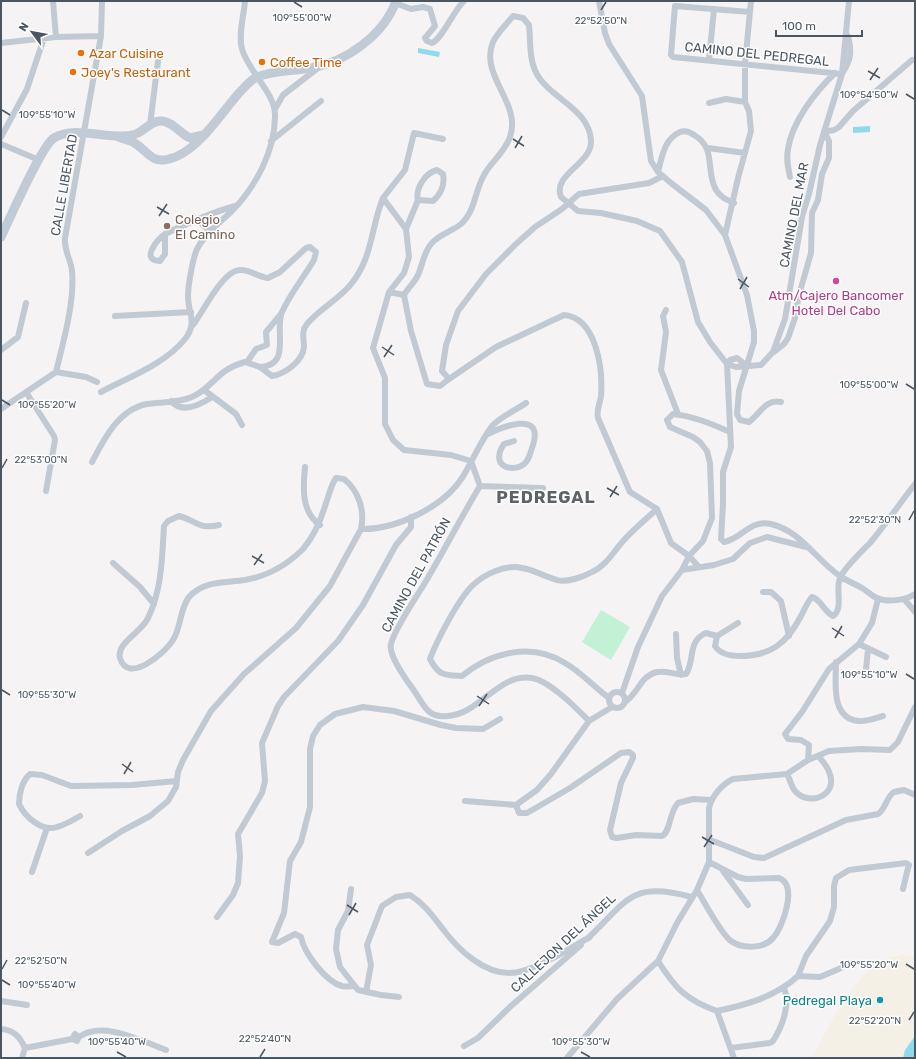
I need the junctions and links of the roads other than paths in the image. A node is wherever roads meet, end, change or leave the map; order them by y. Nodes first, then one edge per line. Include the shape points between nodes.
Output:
1 (53, 1) edge
2 (102, 1) edge
3 (245, 1) edge
4 (464, 1) edge
5 (599, 1) edge
6 (751, 1) edge
7 (849, 1) edge
8 (395, 2) edge
9 (695, 4) edge
10 (714, 9) junction
11 (750, 12) junction
12 (101, 36) junction
13 (56, 37) junction
14 (44, 38) junction
15 (1, 43) edge
16 (159, 53) dead end
17 (709, 60) junction
18 (912, 60) dead end
19 (745, 64) junction
20 (322, 66) junction
21 (835, 73) junction
22 (842, 74) junction
23 (257, 77) junction
24 (321, 101) dead end
25 (745, 102) junction
26 (709, 103) dead end
27 (275, 109) junction
28 (150, 125) junction
29 (824, 132) junction
30 (84, 133) junction
31 (203, 135) junction
32 (116, 136) junction
33 (1, 137) edge
34 (443, 139) dead end
35 (272, 141) junction
36 (1, 144) edge
37 (708, 148) junction
38 (745, 153) junction
39 (38, 160) junction
40 (661, 174) junction
41 (790, 177) dead end
42 (383, 198) junction
43 (418, 200) junction
44 (734, 202) junction
45 (570, 204) junction
46 (237, 205) junction
47 (196, 219) junction
48 (406, 229) junction
49 (211, 232) junction
50 (165, 234) dead end
51 (726, 235) junction
52 (1, 237) edge
53 (389, 292) junction
54 (404, 294) junction
55 (26, 303) dead end
56 (666, 310) dead end
57 (191, 312) junction
58 (282, 313) junction
59 (115, 316) dead end
60 (193, 325) junction
61 (1, 350) edge
62 (773, 352) junction
63 (247, 362) junction
64 (727, 364) junction
65 (746, 365) junction
66 (260, 367) junction
67 (56, 372) junction
68 (450, 379) junction
69 (97, 382) dead end
70 (204, 390) junction
71 (26, 392) junction
72 (101, 392) dead end
73 (212, 397) junction
74 (171, 401) junction
75 (781, 402) dead end
76 (526, 403) dead end
77 (1, 409) edge
78 (678, 414) junction
79 (242, 425) dead end
80 (730, 432) junction
81 (486, 434) junction
82 (514, 442) dead end
83 (471, 461) junction
84 (92, 462) dead end
85 (305, 467) dead end
86 (915, 484) edge
87 (480, 486) junction
88 (544, 488) dead end
89 (46, 492) dead end
90 (657, 509) junction
91 (411, 517) junction
92 (218, 525) dead end
93 (320, 525) junction
94 (361, 529) junction
95 (806, 547) junction
96 (689, 556) junction
97 (113, 563) dead end
98 (699, 567) junction
99 (682, 570) junction
100 (840, 576) junction
101 (763, 592) dead end
102 (915, 594) edge
103 (878, 599) junction
104 (905, 600) junction
105 (154, 604) junction
106 (915, 612) edge
107 (738, 623) dead end
108 (676, 634) dead end
109 (717, 636) junction
110 (789, 636) junction
111 (859, 644) junction
112 (868, 649) junction
113 (886, 657) dead end
114 (836, 662) junction
115 (866, 670) dead end
116 (681, 674) junction
117 (622, 693) junction
118 (609, 698) junction
119 (625, 702) junction
120 (612, 707) junction
121 (915, 707) edge
122 (436, 716) junction
123 (883, 716) dead end
124 (914, 717) edge
125 (500, 719) dead end
126 (426, 720) junction
127 (589, 721) junction
128 (818, 756) junction
129 (808, 760) junction
130 (787, 774) junction
131 (176, 781) junction
132 (915, 795) edge
133 (711, 800) junction
134 (465, 801) dead end
135 (516, 806) junction
136 (80, 816) dead end
137 (47, 828) junction
138 (708, 839) junction
139 (88, 853) dead end
140 (709, 862) junction
141 (722, 870) junction
142 (32, 872) dead end
143 (351, 889) dead end
144 (903, 889) dead end
145 (697, 890) junction
146 (692, 897) junction
147 (748, 905) dead end
148 (217, 917) dead end
149 (590, 937) junction
150 (658, 961) junction
151 (841, 968) dead end
152 (798, 976) junction
153 (354, 986) junction
154 (784, 988) junction
155 (366, 992) junction
156 (399, 997) dead end
157 (1, 1001) edge
158 (27, 1005) dead end
159 (717, 1011) junction
160 (1, 1029) edge
161 (464, 1046) dead end
162 (25, 1048) junction
163 (731, 1048) junction
164 (166, 1050) dead end
165 (22, 1058) edge
166 (566, 1058) edge
167 (734, 1058) edge

1 - 13 street
2 - 12 street, CALLE LIBERTAD
3 - 23 street via 242,47
4 - 8 street via 437,40 432,43 425,38 435,24 430,9 411,9
5 - 40 street via 609,44 642,96 651,161
6 - 11 street
7 - 22 street, CAMINO DEL MAR via 847,32 851,54
8 - 20 street via 385,22 374,35 354,50
9 - 10 street
9 - 17 street, CAMINO DEL PEDREGAL via 675,6 671,55
10 - 11 street
10 - 17 street
11 - 19 street
12 - 13 street
12 - 30 street, CALLE LIBERTAD
13 - 14 street
14 - 15 street
14 - 33 street via 27,89
16 - 28 street
17 - 19 street, CAMINO DEL PEDREGAL
18 - 29 street via 858,106 839,127
19 - 21 street, CAMINO DEL PEDREGAL
19 - 25 street
20 - 23 street
20 - 27 street via 285,93
21 - 22 street, CAMINO DEL PEDREGAL
21 - 41 street via 816,95 794,131 788,148
22 - 29 street, CAMINO DEL MAR
23 - 27 street
23 - 31 street
24 - 35 street
25 - 26 street via 726,99
25 - 38 street via 749,111 751,131
27 - 35 street
28 - 31 street via 162,121 190,138
28 - 32 street via 135,134
29 - 62 street, CAMINO DEL MAR via 802,217 785,319
29 - 62 street via 829,141 829,158 812,213 811,253 788,338
30 - 32 street
30 - 39 street via 54,138
30 - 67 street, CALLE LIBERTAD via 65,238 72,272 68,322
31 - 32 street via 182,153 168,160 159,160 145,154 133,142
34 - 42 street via 414,133 405,170
35 - 46 street via 262,169
36 - 39 street
37 - 38 street
37 - 40 street via 701,138 690,132 675,134 663,151
37 - 44 street via 715,189 724,198
38 - 44 street
39 - 52 street
40 - 45 street via 649,183 580,194
40 - 51 street via 706,210
42 - 48 street
42 - 66 street via 362,270 341,294 306,324 302,335 304,348 294,364 279,375 272,376
43 - 43 street via 433,201 438,196 444,179 440,171 433,171 419,187 416,193
43 - 48 street
44 - 51 street
45 - 54 street via 562,197 560,187 571,170 584,159 591,142 590,132 584,119 539,78 530,52 529,25 523,18 514,16 494,40 490,50 491,67 510,109 510,138 483,175 467,217 431,244 424,254 418,275
45 - 64 street via 578,210 637,221 660,232 682,262 698,322
45 - 68 street via 535,227 516,244 486,274 458,311 446,345 442,371
46 - 47 street
46 - 49 street
47 - 49 street
47 - 50 street
48 - 53 street via 409,257 404,273
49 - 57 street via 197,249 188,297
51 - 65 street via 752,314 754,342
53 - 54 street
53 - 83 street via 373,348 385,378 385,424 393,440 404,450 451,455
54 - 68 street via 411,331 427,384 440,386
55 - 61 street via 18,337
56 - 78 street via 662,316 666,332 661,370
57 - 59 street
57 - 60 street
58 - 60 street via 314,260 314,248 306,248 280,272 268,278 239,269 232,272 220,284
58 - 63 street via 266,332 267,346 256,349
58 - 66 street via 281,350 268,367
60 - 72 street via 185,340 166,357
62 - 65 street, CAMINO DEL MAR via 757,367
63 - 66 street
63 - 70 street via 226,370
64 - 65 street, CAMINO DEL MAR via 736,367
64 - 80 street
65 - 75 street via 737,408 740,420 749,422 768,402
67 - 69 street via 86,377
67 - 71 street
68 - 90 street via 496,347 564,316 573,316 595,341 601,388 597,412 627,486 636,496
70 - 73 street
70 - 74 street via 188,398
71 - 77 street
71 - 89 street via 55,440
73 - 74 street via 198,405 182,408 175,406
73 - 79 street via 236,414
74 - 84 street via 142,405 129,411 104,439
76 - 81 street via 501,418
78 - 80 street
78 - 96 street via 669,416 666,420 667,425 700,442 707,451 710,463 712,518 703,541
80 - 95 street via 731,447 722,482 721,539 724,542 729,541 757,524 772,524 802,540
81 - 82 street via 515,423 529,425 534,429 530,456 521,466 514,468 498,460 504,444
81 - 83 street
83 - 87 street
83 - 91 street via 451,492
85 - 93 street via 303,483 307,512 312,520
86 - 100 street
87 - 88 street
87 - 122 street, CAMINO DEL PATRÓN via 391,644 394,658 411,687 428,711
90 - 96 street via 671,543
90 - 118 street via 624,540 601,567 592,572 558,581 532,570 509,567 492,573 465,594 430,659 436,671 445,675 462,676 476,665 510,652 550,654 567,664
91 - 94 street via 382,528
91 - 148 street via 411,527 396,545 367,599 338,641 278,706 262,743 265,781 262,793 238,834 238,883 233,895
92 - 105 street via 200,526 179,516 168,521 164,526 160,577
93 - 94 street via 334,482 339,477 344,479 355,493 363,513
93 - 105 street via 303,548 279,569 246,580 207,584 196,591 188,598 173,640 162,652 146,663 137,669 130,669 124,665 120,657 120,649 145,626
94 - 131 street via 330,586 296,628 244,674 211,711 183,760
95 - 98 street via 767,537 750,543 733,559
95 - 100 street
96 - 98 street
96 - 99 street
97 - 105 street via 140,587
98 - 99 street
99 - 117 street via 662,596 638,647
100 - 103 street
100 - 110 street via 837,586 837,614 829,614 812,597
101 - 110 street via 771,592 781,601
102 - 104 street
103 - 104 street
103 - 111 street via 872,623
104 - 106 street
107 - 109 street
108 - 116 street
109 - 110 street via 714,644 720,652 752,656 777,646
109 - 116 street via 706,633 701,635 691,651 686,674
111 - 112 street
111 - 114 street
112 - 113 street
112 - 115 street
114 - 123 street via 836,693 843,713 848,718 860,722
114 - 129 street via 785,734 788,739 801,740 809,745
116 - 119 street via 669,671 655,672 648,676
117 - 118 street via 614,692
117 - 119 street
118 - 120 street
119 - 120 street via 620,708
120 - 127 street
121 - 124 street
122 - 126 street
122 - 127 street via 464,712 500,686 513,680 531,678 543,682
124 - 128 street via 890,750 840,750
125 - 126 street via 490,726 477,730 441,726
126 - 153 street via 382,708 363,707 335,714 327,719 316,731 310,748 310,807 301,842 290,861 284,913 272,942 278,943 295,934 301,937 327,978 342,987
127 - 135 street via 551,774 537,790
128 - 129 street
128 - 130 street via 832,782 825,795 815,798 802,796 794,789
129 - 130 street
130 - 133 street via 734,779
131 - 137 street via 70,786 42,775 30,774 20,792 19,804 28,817
131 - 139 street via 174,792 161,808
132 - 138 street via 904,790 894,792 882,812 846,820 764,858 754,857
133 - 135 street via 693,799 678,803 669,819 667,831 662,836 612,837 610,830 621,783 633,758 629,752 621,753 570,788 527,813 519,813
133 - 138 street
134 - 135 street
136 - 137 street via 59,827
137 - 142 street
138 - 140 street
140 - 141 street
140 - 145 street
141 - 145 street via 746,879 781,878 788,887 789,898 786,908 777,934 769,942 760,946 745,946 730,940
141 - 147 street
143 - 153 street via 348,911 338,930 336,949 340,967
144 - 152 street via 908,868 906,863 849,870 840,875 834,886 834,907 830,922 806,956
145 - 146 street
146 - 149 street, CALLEJON DEL ÁNGEL via 665,892 638,894 619,905
146 - 150 street
149 - 155 street via 528,969 509,973 489,969 474,960 416,899 410,895 396,897 382,906 367,945 371,965
149 - 161 street, CALLEJON DEL ÁNGEL via 478,1038
150 - 159 street via 678,989 696,1003
150 - 166 street via 617,999
151 - 152 street via 820,977
152 - 154 street
153 - 155 street
154 - 159 street via 756,1001
154 - 163 street via 787,995 786,1004 782,1022 773,1041
155 - 156 street
157 - 158 street
159 - 163 street
160 - 162 street via 18,1036
162 - 164 street via 72,1039 75,1034 79,1037 92,1030 114,1032
162 - 165 street
163 - 167 street

